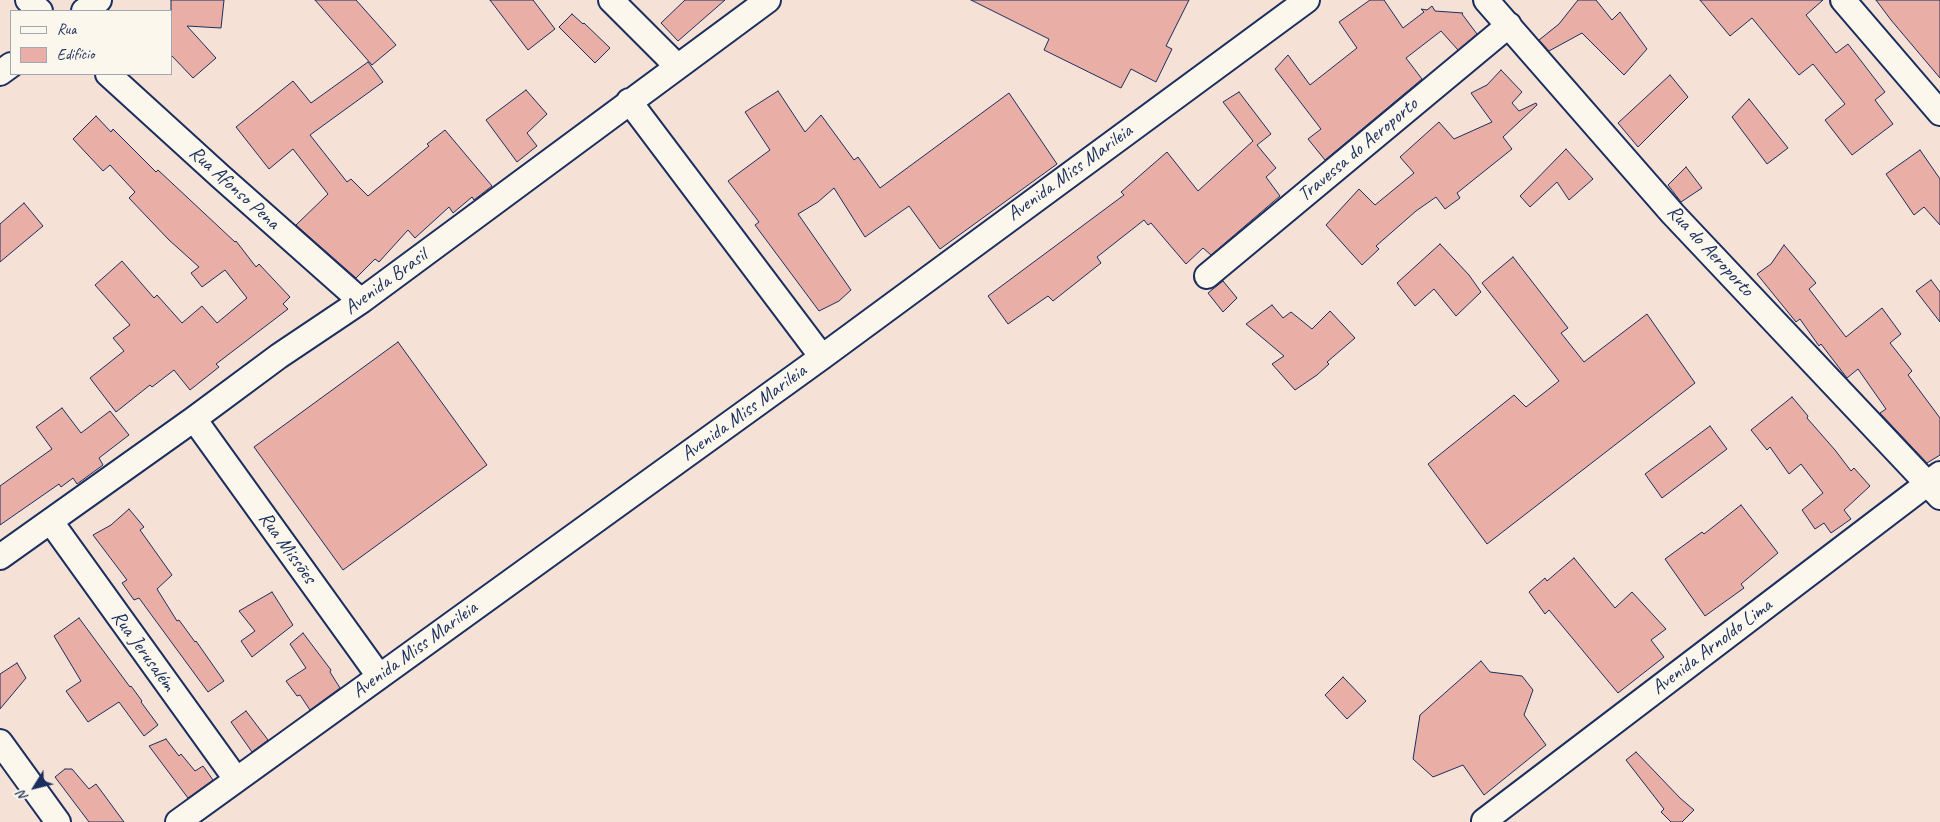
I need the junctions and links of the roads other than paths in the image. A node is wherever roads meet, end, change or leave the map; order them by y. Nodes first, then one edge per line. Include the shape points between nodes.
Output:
1 (28, 0) edge
2 (99, 0) edge
3 (611, 0) edge
4 (768, 0) edge
5 (1307, 0) edge
6 (1486, 0) edge
7 (1843, 0) edge
8 (39, 10) edge
9 (85, 10) edge
10 (1508, 24) junction
11 (677, 66) junction
12 (109, 75) edge
13 (629, 101) junction
14 (1940, 113) edge
15 (1207, 276) dead end
16 (361, 301) junction
17 (822, 357) junction
18 (194, 419) junction
19 (1936, 484) edge
20 (51, 522) junction
21 (0, 557) edge
22 (379, 676) junction
23 (0, 742) edge
24 (236, 779) junction
25 (1484, 821) dead end
26 (58, 822) edge
27 (178, 822) edge

1 - 8 street
2 - 9 street
3 - 11 street
4 - 11 street, Avenida Brasil
5 - 17 street, Avenida Miss Marileia
6 - 10 street, Rua do Aeroporto
7 - 14 street
10 - 15 street, Travessa do Aeroporto
10 - 19 street, Rua do Aeroporto via 1674,214
11 - 13 street, Avenida Brasil
12 - 16 street, Rua Afonso Pena
13 - 16 street, Avenida Brasil
13 - 17 street
16 - 18 street, Avenida Brasil via 278,356
17 - 22 street, Avenida Miss Marileia
18 - 20 street, Avenida Brasil
18 - 22 street, Rua Missões
19 - 25 street, Avenida Arnoldo Lima
20 - 21 street, Avenida Brasil
20 - 24 street, Rua Jerusalém
22 - 24 street, Avenida Miss Marileia
23 - 26 street
24 - 27 street, Avenida Miss Marileia

